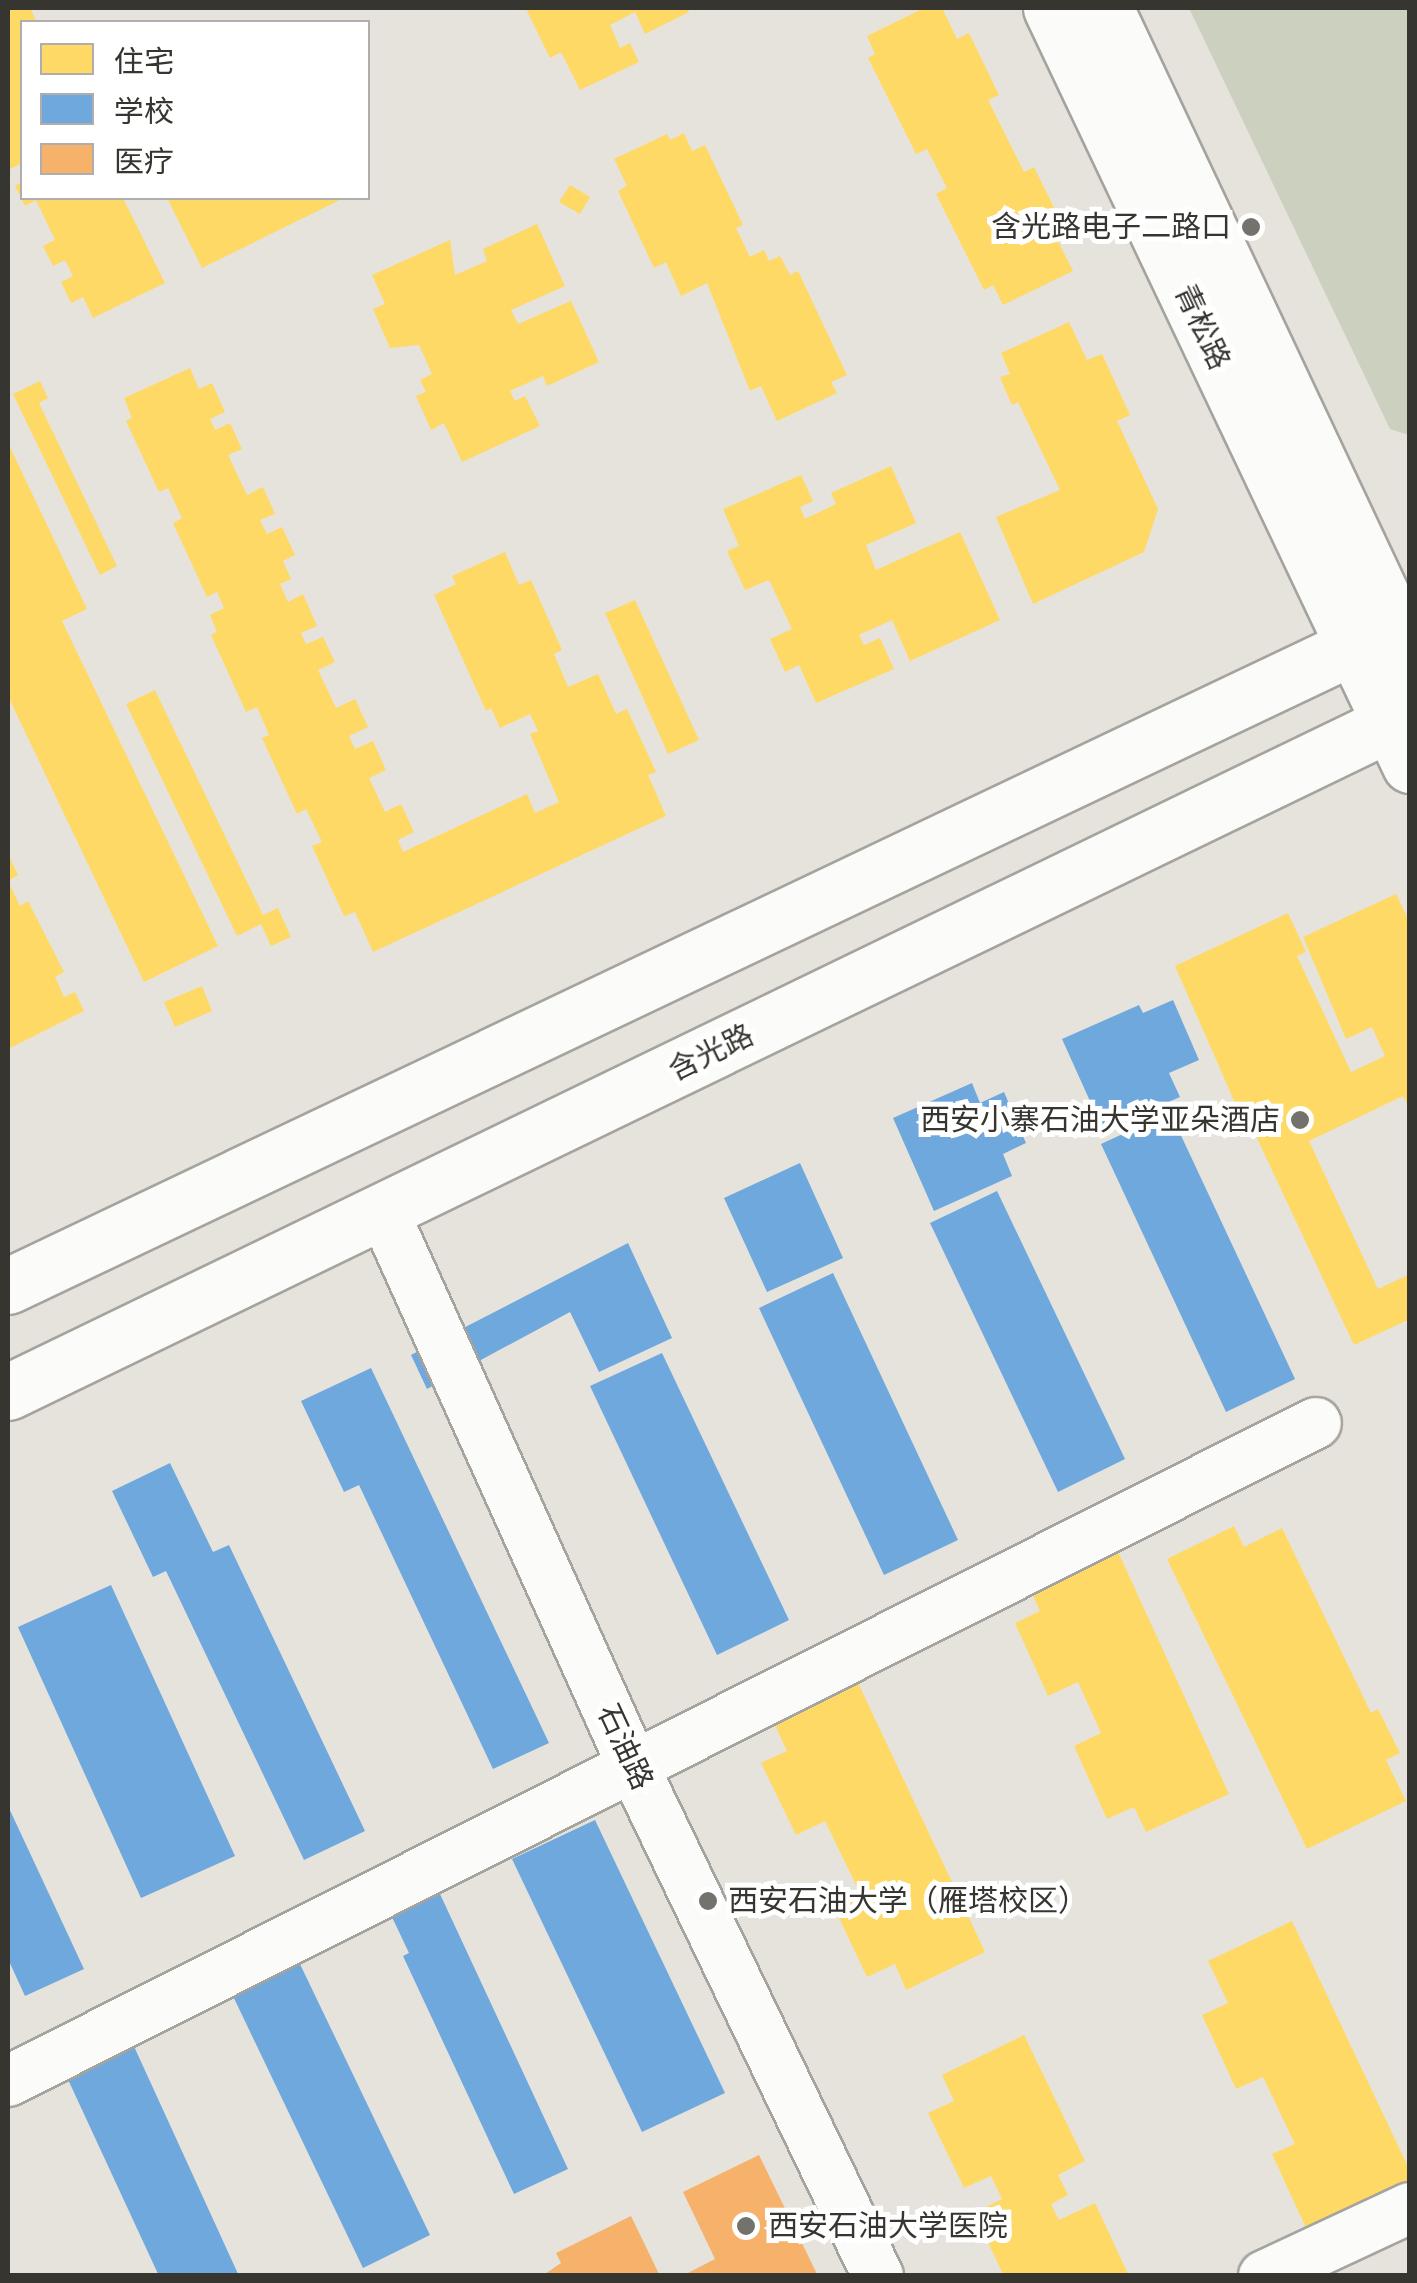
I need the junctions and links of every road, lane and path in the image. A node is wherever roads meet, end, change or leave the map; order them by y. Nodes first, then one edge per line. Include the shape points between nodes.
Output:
1 (1051, 8) edge
2 (1105, 8) edge
3 (1393, 643) edge
4 (1403, 731) edge
5 (384, 1213) junction
6 (8, 1286) edge
7 (8, 1392) edge
8 (1316, 1422) dead end
9 (633, 1766) junction
10 (8, 2081) edge
11 (1410, 2208) edge
12 (878, 2276) edge
13 (1264, 2276) edge

1 - 3 main road, 青松路
2 - 3 main road, 青松路
3 - 4 main road
3 - 6 main road
4 - 5 main road, 含光路
5 - 7 main road, 含光路
5 - 9 street, 石油路
8 - 9 street
9 - 10 street
9 - 12 street, 石油路
11 - 13 street

